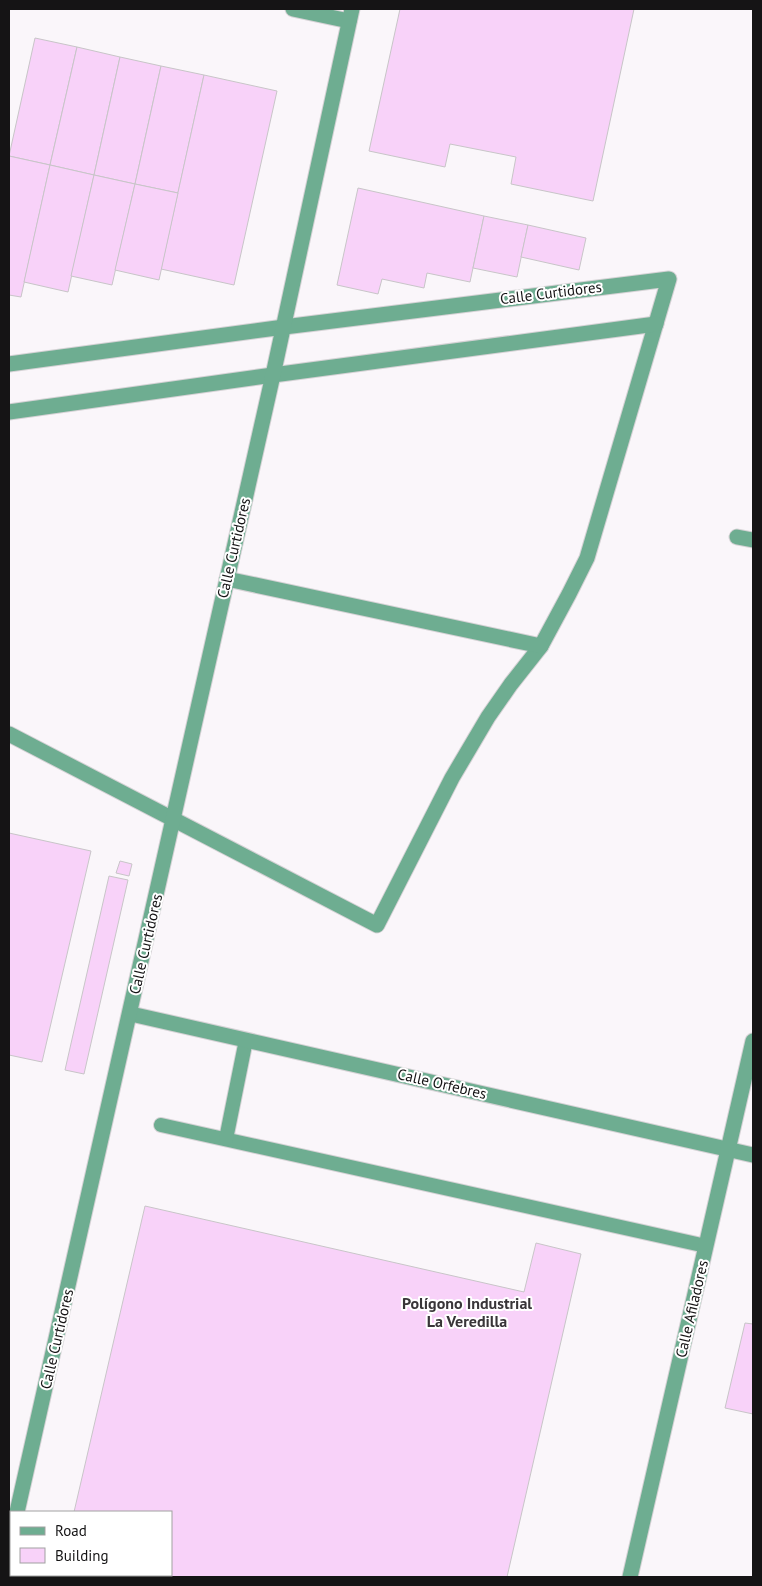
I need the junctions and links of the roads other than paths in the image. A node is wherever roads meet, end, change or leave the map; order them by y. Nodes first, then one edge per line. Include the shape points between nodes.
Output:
1 (293, 9) edge
2 (350, 15) edge
3 (656, 324) junction
4 (284, 326) junction
5 (9, 364) edge
6 (273, 375) junction
7 (9, 412) edge
8 (738, 537) dead end
9 (753, 540) edge
10 (227, 579) junction
11 (541, 646) junction
12 (9, 734) edge
13 (174, 820) junction
14 (131, 1014) junction
15 (246, 1040) junction
16 (753, 1041) edge
17 (161, 1125) dead end
18 (226, 1139) junction
19 (729, 1150) junction
20 (753, 1155) edge
21 (706, 1246) junction
22 (18, 1511) edge
23 (630, 1577) edge

1 - 2 street
2 - 4 street, Calle Curtidores
3 - 4 street, Calle Curtidores via 669,279
3 - 6 street
3 - 11 street via 587,558
4 - 5 street, Calle Curtidores
4 - 6 street, Calle Curtidores
6 - 7 street
6 - 10 street, Calle Curtidores
8 - 9 street
10 - 11 street
10 - 13 street, Calle Curtidores
11 - 13 street via 488,717 452,778 377,925
12 - 13 street
13 - 14 street, Calle Curtidores
14 - 15 street, Calle Orfebres
14 - 22 street, Calle Curtidores
15 - 18 lane
15 - 19 street, Calle Orfebres
16 - 19 street, Calle Afiladores
17 - 18 lane
18 - 21 lane
19 - 20 street, Calle Orfebres
19 - 21 street, Calle Afiladores
21 - 23 street, Calle Afiladores

